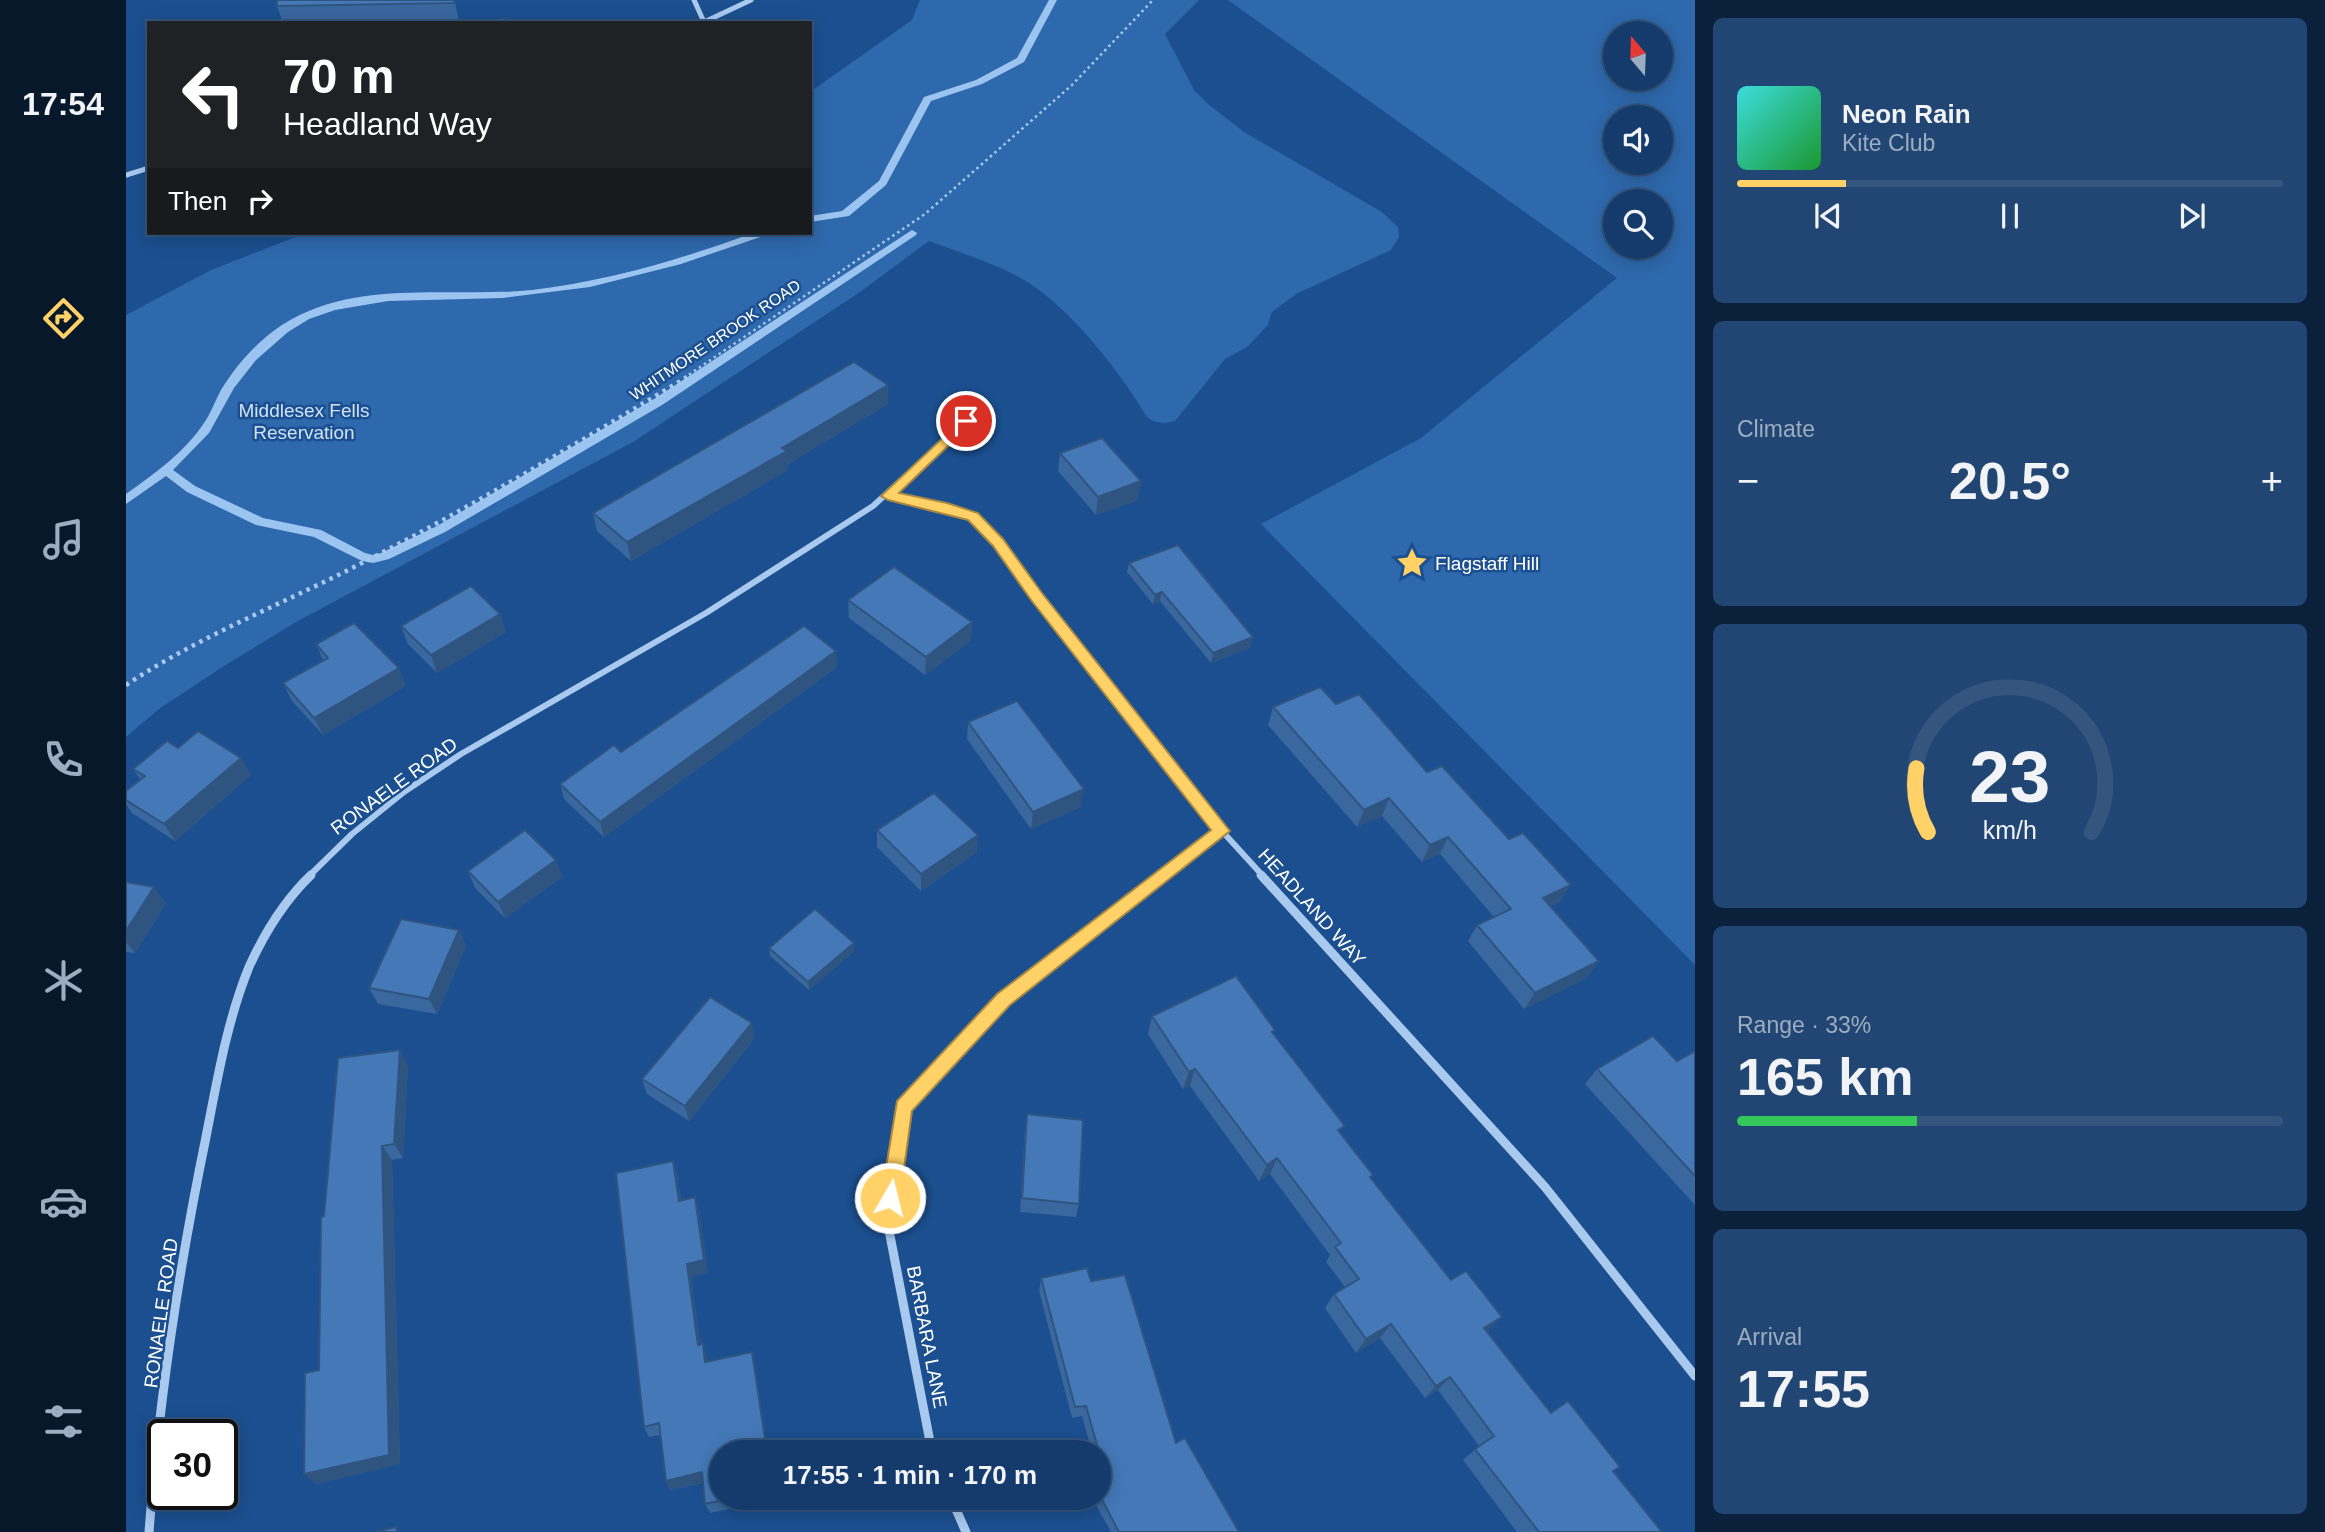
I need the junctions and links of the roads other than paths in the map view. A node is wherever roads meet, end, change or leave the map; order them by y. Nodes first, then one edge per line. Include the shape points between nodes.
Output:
1 (694, 0) edge
2 (751, 0) edge
3 (703, 21) edge
4 (705, 21) edge
5 (147, 168) edge
6 (126, 175) edge
7 (966, 421) dead end
8 (888, 496) junction
9 (1222, 831) junction
10 (1695, 1376) edge
11 (930, 1440) edge
12 (956, 1510) edge
13 (149, 1532) edge
14 (966, 1532) edge

1 - 3 street
2 - 4 street
5 - 6 street
7 - 8 street, RONAELE ROAD
8 - 9 street, HEADLAND WAY via 973,516
8 - 13 street, RONAELE ROAD via 694,621 468,751 403,795 349,833 270,927 237,1003 200,1166 178,1296
9 - 10 street, HEADLAND WAY via 1545,1187
9 - 11 street, BARBARA LANE via 1004,1000 903,1108 887,1220
12 - 14 street

